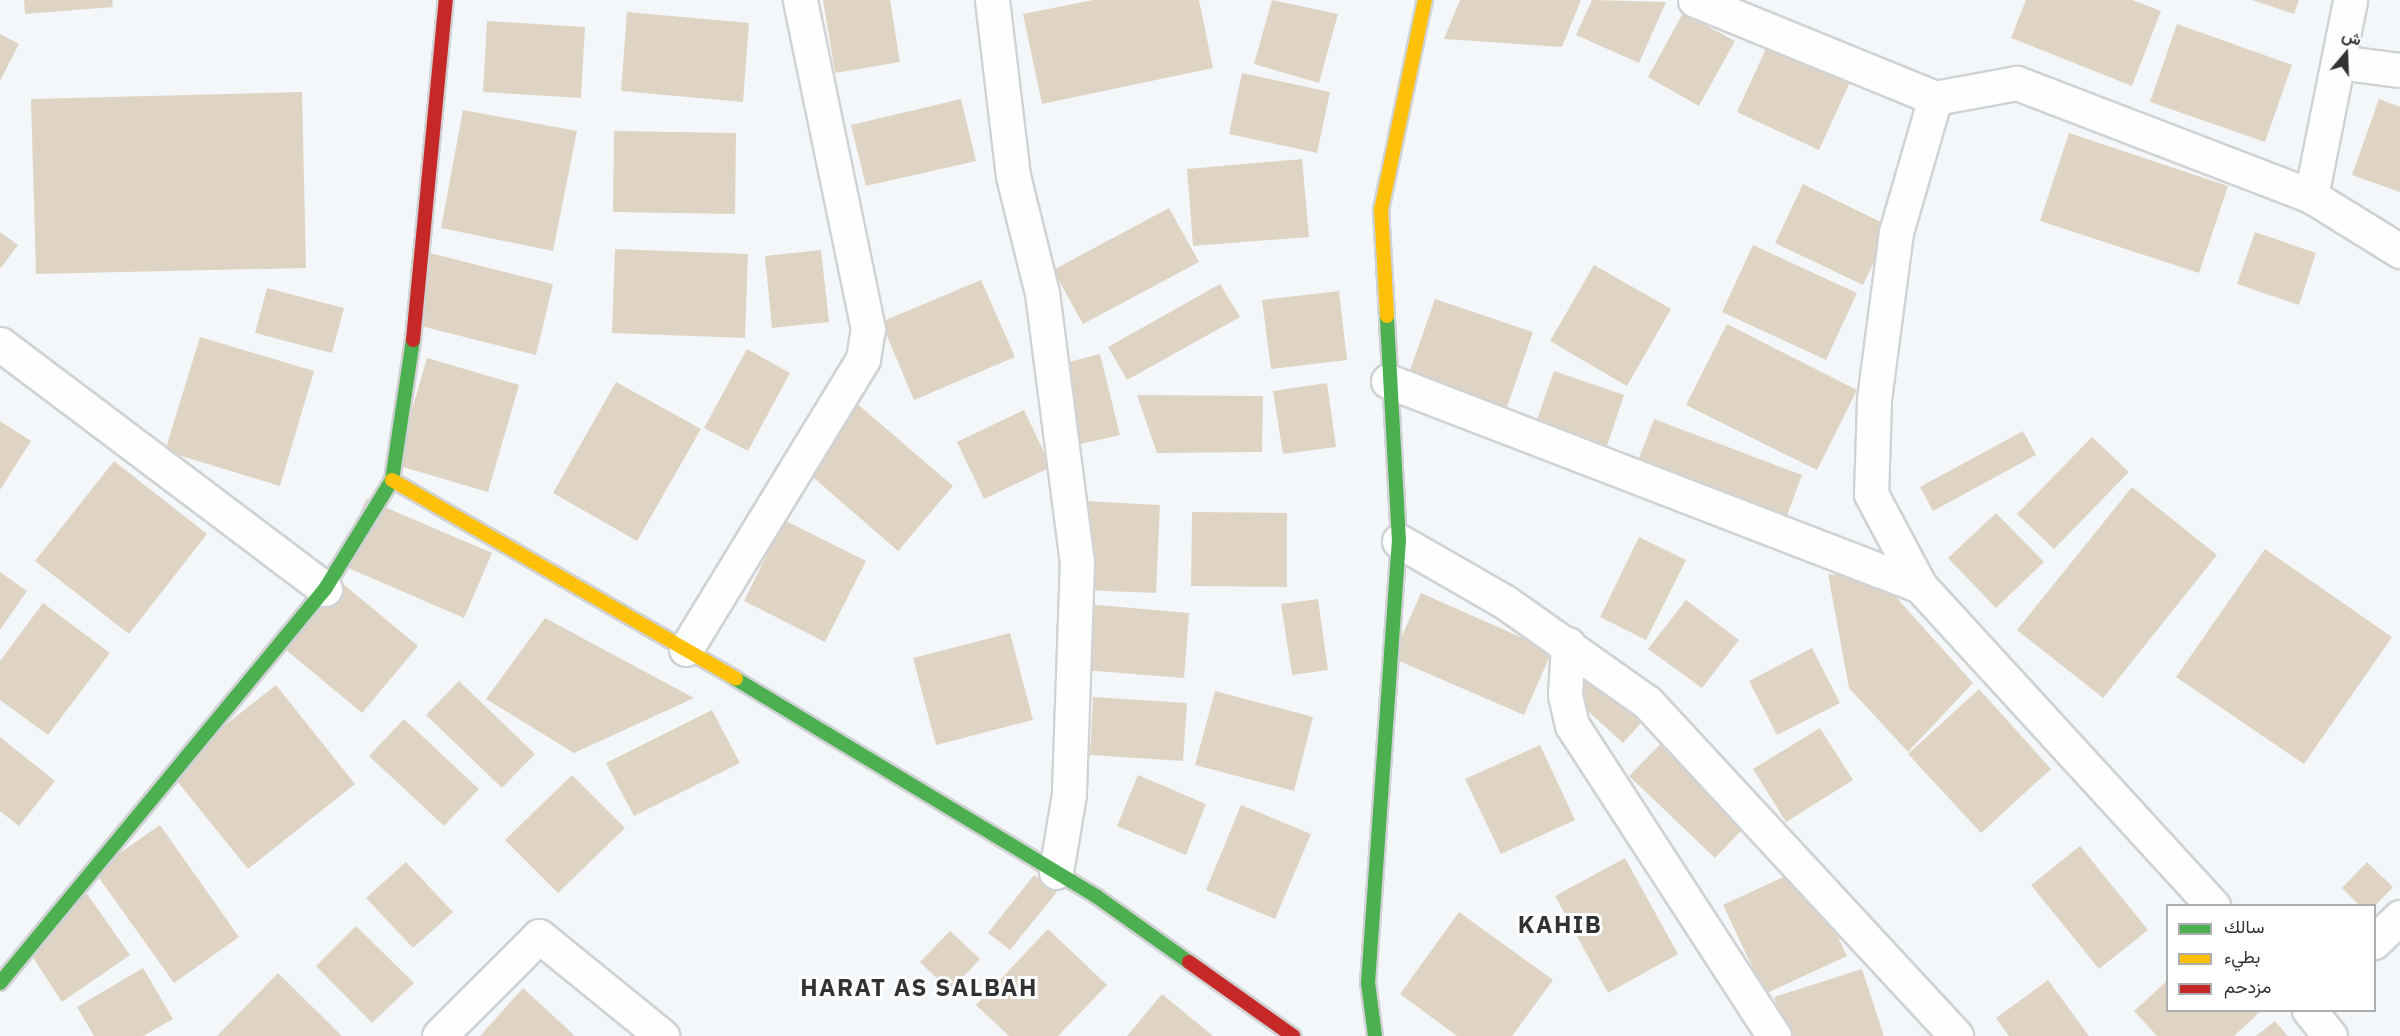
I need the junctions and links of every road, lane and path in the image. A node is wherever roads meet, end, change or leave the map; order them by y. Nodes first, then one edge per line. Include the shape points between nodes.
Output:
1 (446, 0) edge
2 (800, 0) edge
3 (992, 0) edge
4 (1425, 0) edge
5 (1695, 0) edge
6 (2350, 0) edge
7 (2338, 62) junction
8 (2400, 70) edge
9 (1935, 98) junction
10 (2311, 196) junction
11 (2400, 251) edge
12 (0, 344) edge
13 (1388, 381) junction
14 (392, 480) junction
15 (1399, 541) junction
16 (1920, 586) junction
17 (325, 589) junction
18 (1568, 644) junction
19 (686, 649) junction
20 (1056, 872) junction
21 (2211, 904) edge
22 (2400, 917) edge
23 (2376, 940) edge
24 (0, 983) edge
25 (2310, 1012) edge
26 (440, 1036) edge
27 (662, 1036) edge
28 (1293, 1036) edge
29 (1375, 1036) edge
30 (1774, 1036) edge
31 (1956, 1036) edge
32 (2330, 1036) edge

1 - 14 street via 406,409
2 - 19 street via 868,329 863,359
3 - 20 street via 1013,176 1042,293 1077,561 1069,794
4 - 13 street via 1381,210
5 - 9 street
6 - 7 street
7 - 8 street
7 - 10 street
9 - 10 street via 2017,83
9 - 16 street via 1896,232 1874,400 1871,494
10 - 11 street
12 - 17 street
13 - 15 street
13 - 16 street
14 - 17 street
14 - 19 street
15 - 18 street
15 - 29 street via 1387,771 1368,983
16 - 21 street
17 - 24 street
18 - 30 street via 1565,695 1572,725
18 - 31 street via 1647,702
19 - 20 street
20 - 28 street
22 - 23 street
25 - 32 street
26 - 27 street via 539,936

